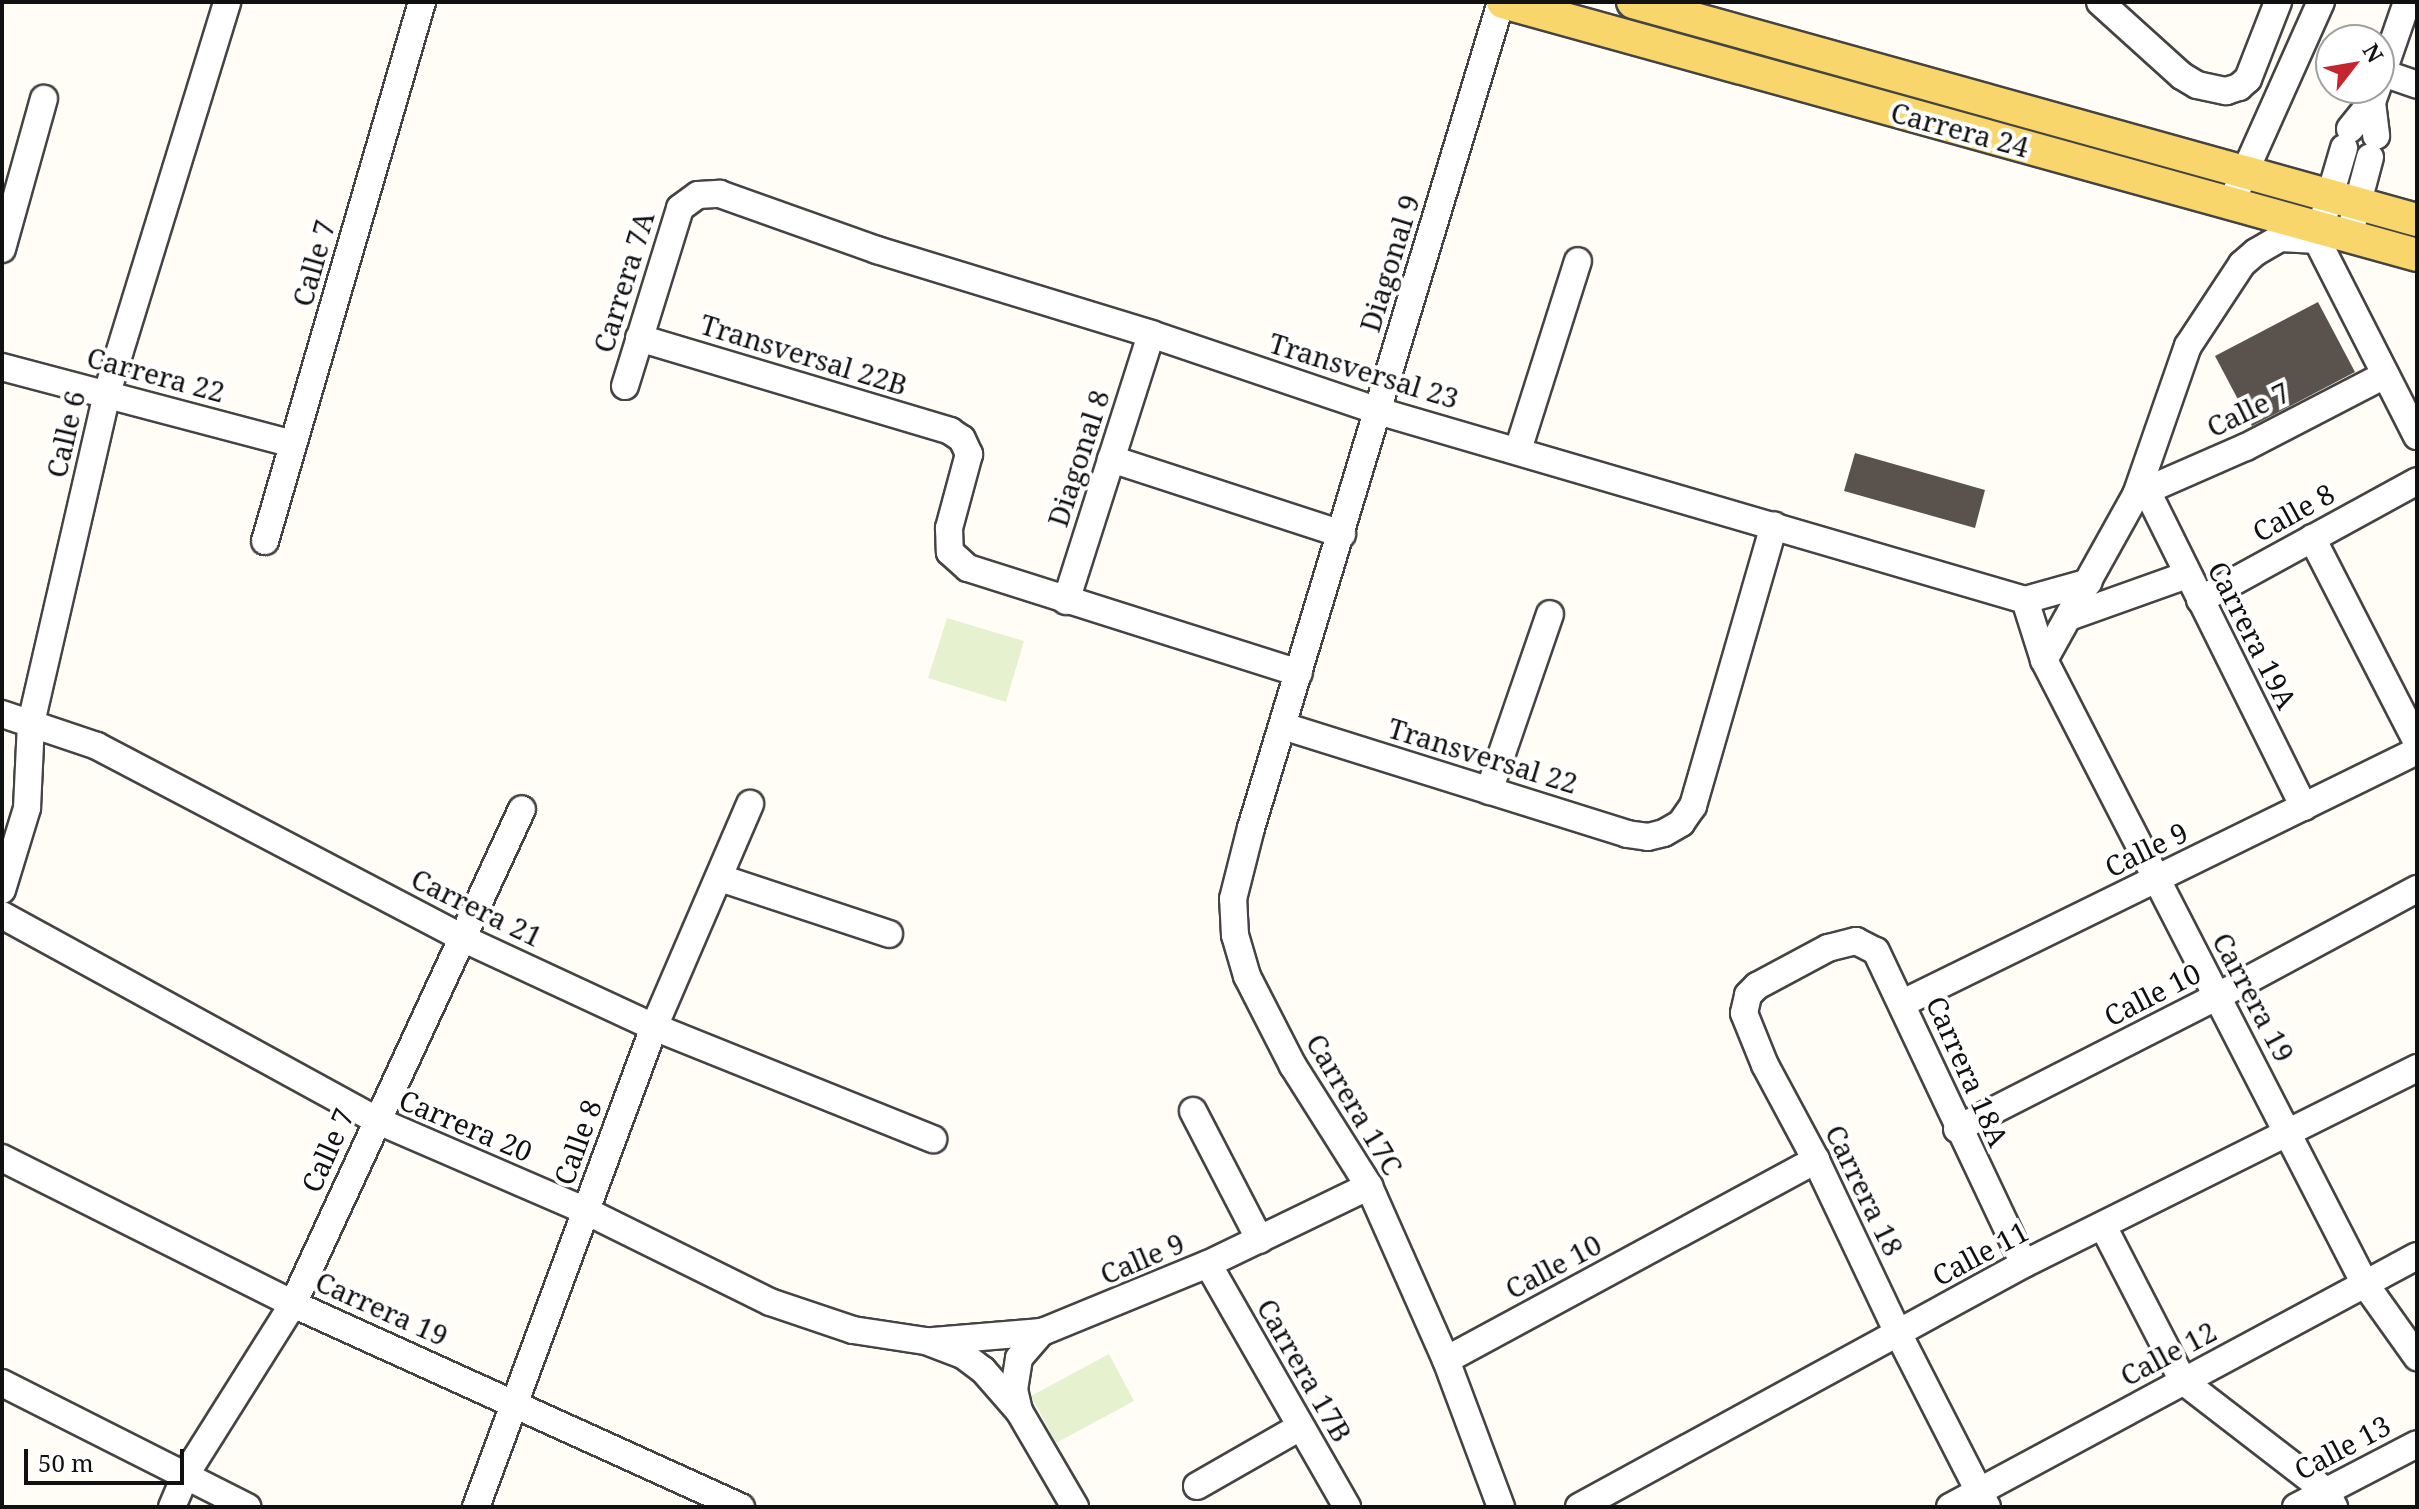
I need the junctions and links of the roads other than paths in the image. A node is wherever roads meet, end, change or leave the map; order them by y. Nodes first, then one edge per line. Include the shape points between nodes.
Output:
1 (227, 2) edge
2 (422, 2) edge
3 (1502, 2) edge
4 (1633, 2) edge
5 (2100, 2) edge
6 (2278, 2) edge
7 (2321, 2) edge
8 (2407, 2) edge
9 (2395, 37) edge
10 (2417, 85) edge
11 (2395, 86) edge
12 (44, 99) dead end
13 (2367, 104) edge
14 (2376, 104) edge
15 (2244, 170) junction
16 (11, 179) edge
17 (2344, 199) junction
18 (688, 200) joint
19 (2231, 203) junction
20 (2417, 220) edge
21 (2329, 235) junction
22 (2, 249) edge
23 (2417, 255) edge
24 (1578, 261) dead end
25 (1151, 334) junction
26 (639, 338) junction
27 (2, 367) edge
28 (2385, 375) junction
29 (625, 386) dead end
30 (107, 393) junction
31 (1378, 411) junction
32 (2417, 436) edge
33 (293, 444) junction
34 (1518, 450) junction
35 (1111, 459) junction
36 (2417, 481) edge
37 (2142, 493) junction
38 (1774, 525) junction
39 (1342, 534) junction
40 (2312, 538) junction
41 (265, 541) dead end
42 (2187, 575) junction
43 (2089, 582) junction
44 (2025, 600) junction
45 (2200, 600) junction
46 (1066, 601) junction
47 (1550, 614) dead end
48 (2069, 617) junction
49 (2044, 660) junction
50 (1299, 673) junction
51 (2, 714) edge
52 (31, 723) junction
53 (1283, 726) junction
54 (2417, 742) edge
55 (2417, 751) edge
56 (1489, 791) junction
57 (750, 804) dead end
58 (2304, 807) junction
59 (522, 809) dead end
60 (720, 878) junction
61 (2156, 880) junction
62 (2417, 889) edge
63 (2, 890) edge
64 (2, 915) edge
65 (889, 934) dead end
66 (462, 938) junction
67 (1828, 948) joint
68 (2218, 996) junction
69 (1903, 1003) junction
70 (654, 1027) junction
71 (2417, 1068) edge
72 (1193, 1111) dead end
73 (376, 1120) junction
74 (1957, 1129) junction
75 (2289, 1134) junction
76 (933, 1139) dead end
77 (2, 1158) edge
78 (1816, 1160) junction
79 (1369, 1186) junction
80 (586, 1211) junction
81 (2103, 1226) junction
82 (1260, 1240) junction
83 (2417, 1256) edge
84 (1208, 1264) junction
85 (2024, 1264) junction
86 (2365, 1284) junction
87 (293, 1304) junction
88 (1042, 1332) junction
89 (1898, 1333) junction
90 (926, 1341) junction
91 (2417, 1357) edge
92 (1446, 1360) junction
93 (2183, 1381) junction
94 (2, 1383) edge
95 (514, 1401) junction
96 (1019, 1411) junction
97 (1300, 1427) junction
98 (2417, 1444) edge
99 (186, 1474) junction
100 (1197, 1486) dead end
101 (1983, 1499) edge
102 (2330, 1499) edge
103 (172, 1507) edge
104 (247, 1507) edge
105 (476, 1507) edge
106 (741, 1507) edge
107 (1075, 1507) edge
108 (1347, 1507) edge
109 (1501, 1507) edge
110 (1579, 1507) edge
111 (1950, 1507) edge
112 (2296, 1507) edge

1 - 30 street, Calle 6
2 - 33 street, Calle 7
3 - 19 main road, Carrera 24
3 - 31 street, Diagonal 9
4 - 15 main road, Carrera 24
5 - 6 street via 2182,76 2226,91 2248,79
7 - 15 street
8 - 9 street
10 - 11 street
12 - 16 street
13 - 17 street via 2347,139
14 - 17 street via 2373,146
15 - 17 main road, Carrera 24
15 - 19 street
16 - 22 street
17 - 20 main road, Carrera 24
17 - 21 street
18 - 25 street, Transversal 23 via 720,194 877,250
18 - 26 street, Carrera 7A via 673,222
19 - 21 main road, Carrera 24
21 - 23 main road, Carrera 24
21 - 28 street
21 - 37 street via 2280,238 2242,264 2188,346
24 - 34 street
25 - 31 street, Transversal 23
25 - 35 street, Diagonal 8
26 - 29 street, Carrera 7A
26 - 46 street, Transversal 22B via 950,431 962,439 969,454 949,528 950,552 968,568
27 - 30 street, Carrera 22
28 - 32 street
28 - 37 street, Calle 7 via 2246,447
30 - 33 street, Carrera 22
30 - 52 street, Calle 6
31 - 34 street, Transversal 23
31 - 39 street, Diagonal 9
33 - 41 street, Calle 7
34 - 38 street, Transversal 23
35 - 39 street
35 - 46 street, Diagonal 8
36 - 40 street, Calle 8
37 - 42 street, Carrera 19A
37 - 43 street
38 - 44 street, Transversal 23
38 - 56 street, Transversal 22 via 1693,806 1681,823 1648,837 1627,834
39 - 50 street, Diagonal 9
40 - 45 street, Calle 8
40 - 54 street
42 - 45 street, Carrera 19A
42 - 48 street
43 - 44 street
43 - 48 street
44 - 49 street
45 - 58 street, Carrera 19A
46 - 50 street
47 - 56 street
48 - 49 street
49 - 61 street, Carrera 19
50 - 53 street, Diagonal 9
51 - 52 street, Carrera 21
52 - 63 street, Calle 6 via 27,808
52 - 66 street, Carrera 21 via 97,746
53 - 56 street, Transversal 22
53 - 79 street, Carrera 17C via 1233,899 1235,935 1247,976 1293,1066
55 - 58 street, Calle 9
57 - 60 street, Calle 8
58 - 61 street, Calle 9
59 - 66 street, Calle 7
60 - 65 street
60 - 70 street, Calle 8
61 - 68 street, Carrera 19
61 - 69 street, Calle 9
62 - 68 street, Calle 10
64 - 73 street, Carrera 20
66 - 70 street, Carrera 21
66 - 73 street, Calle 7
67 - 69 street, Carrera 18A via 1856,941 1876,951
67 - 78 street, Carrera 18 via 1757,986 1744,1004 1765,1065
68 - 74 street, Calle 10
68 - 75 street, Carrera 19
69 - 74 street, Carrera 18A
70 - 76 street, Carrera 21
70 - 80 street, Calle 8
71 - 75 street, Calle 11
72 - 82 street
73 - 80 street, Carrera 20
73 - 87 street, Calle 7
74 - 85 street, Carrera 18A
75 - 81 street, Calle 11
75 - 86 street, Carrera 19
77 - 87 street, Carrera 19
78 - 89 street, Carrera 18
78 - 92 street, Calle 10
79 - 82 street, Calle 9
79 - 92 street, Carrera 17C
80 - 90 street, Carrera 20 via 770,1302 853,1330
80 - 95 street, Calle 8
81 - 85 street, Calle 11
81 - 93 street
82 - 84 street, Calle 9
83 - 86 street, Calle 12
84 - 88 street, Calle 9
84 - 97 street, Carrera 17B
85 - 89 street, Calle 11
86 - 91 street, Carrera 19
86 - 93 street, Calle 12
87 - 95 street, Carrera 19
87 - 99 street, Calle 7
88 - 90 street, Calle 9
88 - 96 street via 1019,1358 1014,1390
89 - 101 street, Carrera 18
89 - 110 street, Calle 11
90 - 96 street via 963,1355 983,1370
92 - 109 street, Carrera 17C
93 - 101 street, Calle 12
93 - 102 street
94 - 99 street
95 - 105 street, Calle 8
95 - 106 street, Carrera 19
96 - 107 street
97 - 100 street
97 - 108 street, Carrera 17B
98 - 102 street, Calle 13
99 - 103 street, Calle 7
99 - 104 street
101 - 111 street, Calle 12
102 - 112 street, Calle 13

